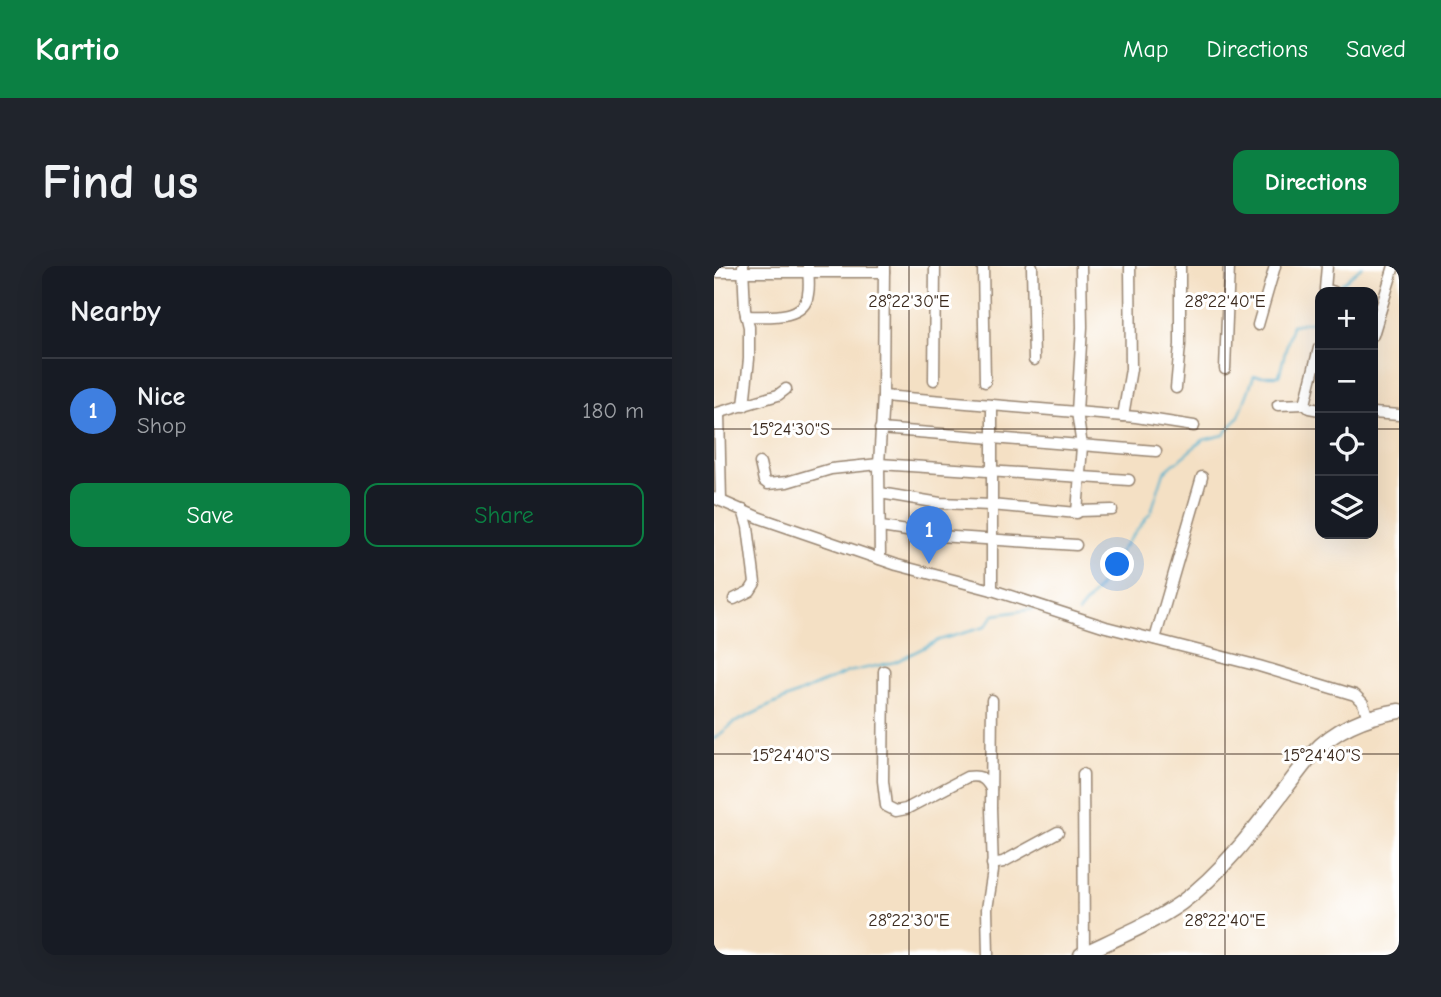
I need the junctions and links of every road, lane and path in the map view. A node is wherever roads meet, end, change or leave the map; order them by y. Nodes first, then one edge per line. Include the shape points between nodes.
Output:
1 (935, 266) edge
2 (983, 266) edge
3 (1032, 266) edge
4 (1082, 266) edge
5 (1130, 266) edge
6 (1180, 266) edge
7 (1229, 266) edge
8 (1275, 266) edge
9 (1326, 266) edge
10 (1394, 266) edge
11 (743, 269) edge
12 (808, 269) edge
13 (884, 269) edge
14 (714, 272) edge
15 (1325, 287) edge
16 (1387, 290) junction
17 (1399, 291) edge
18 (1378, 306) edge
19 (746, 316) junction
20 (1258, 325) dead end
21 (1318, 350) edge
22 (1034, 360) dead end
23 (1225, 369) dead end
24 (934, 380) dead end
25 (985, 383) dead end
26 (1176, 388) dead end
27 (786, 389) dead end
28 (883, 396) junction
29 (1305, 404) junction
30 (992, 405) junction
31 (1278, 405) dead end
32 (744, 406) junction
33 (1315, 409) edge
34 (1077, 412) junction
35 (716, 414) edge
36 (1378, 414) edge
37 (1399, 415) edge
38 (1124, 416) junction
39 (1194, 426) dead end
40 (880, 429) junction
41 (992, 438) junction
42 (1082, 446) junction
43 (1156, 451) dead end
44 (760, 463) dead end
45 (879, 464) junction
46 (991, 472) junction
47 (1202, 477) dead end
48 (1081, 478) junction
49 (1129, 480) dead end
50 (880, 493) junction
51 (718, 499) edge
52 (991, 505) junction
53 (743, 510) junction
54 (1112, 510) dead end
55 (1079, 511) junction
56 (881, 527) junction
57 (991, 538) junction
58 (1076, 545) dead end
59 (880, 559) junction
60 (992, 590) junction
61 (734, 599) dead end
62 (1155, 639) junction
63 (884, 671) dead end
64 (992, 700) dead end
65 (1399, 711) edge
66 (1368, 718) junction
67 (1083, 774) dead end
68 (991, 789) junction
69 (1058, 832) dead end
70 (992, 864) junction
71 (1082, 954) edge
72 (988, 955) edge

1 - 24 street
2 - 25 street
3 - 22 street
4 - 34 street
5 - 38 street via 1131,369
6 - 26 street
7 - 23 street
8 - 20 street
9 - 15 street
10 - 16 street
11 - 12 street
11 - 14 street
11 - 19 street
12 - 13 street
12 - 19 street via 808,297 800,309 791,314
13 - 28 street
16 - 17 street
16 - 18 street
19 - 32 street via 749,359
21 - 29 street
27 - 32 street
28 - 30 street
28 - 40 street
29 - 31 street
29 - 33 street
30 - 34 street
30 - 41 street
32 - 35 street
34 - 38 street
34 - 42 street
35 - 51 street
36 - 37 street
38 - 39 street
40 - 41 street
40 - 45 street
41 - 42 street
41 - 46 street
42 - 43 street
42 - 48 street
44 - 45 street via 768,484 831,469
45 - 46 street
45 - 50 street
46 - 48 street
46 - 52 street
47 - 62 street
48 - 49 street
48 - 55 street
50 - 52 street
50 - 56 street
51 - 53 street
52 - 55 street via 1075,515
52 - 57 street
53 - 59 street
53 - 61 street via 755,583
54 - 55 street
56 - 57 street
56 - 59 street
57 - 58 street
57 - 60 street
59 - 60 street
60 - 62 street
62 - 66 street via 1355,695
63 - 68 street via 886,806 896,811 906,808 967,777 983,777
64 - 68 street
65 - 66 main road
66 - 71 main road via 1317,749 1223,864 1192,894 1160,916
67 - 71 street
68 - 70 street
69 - 70 street
70 - 72 street

